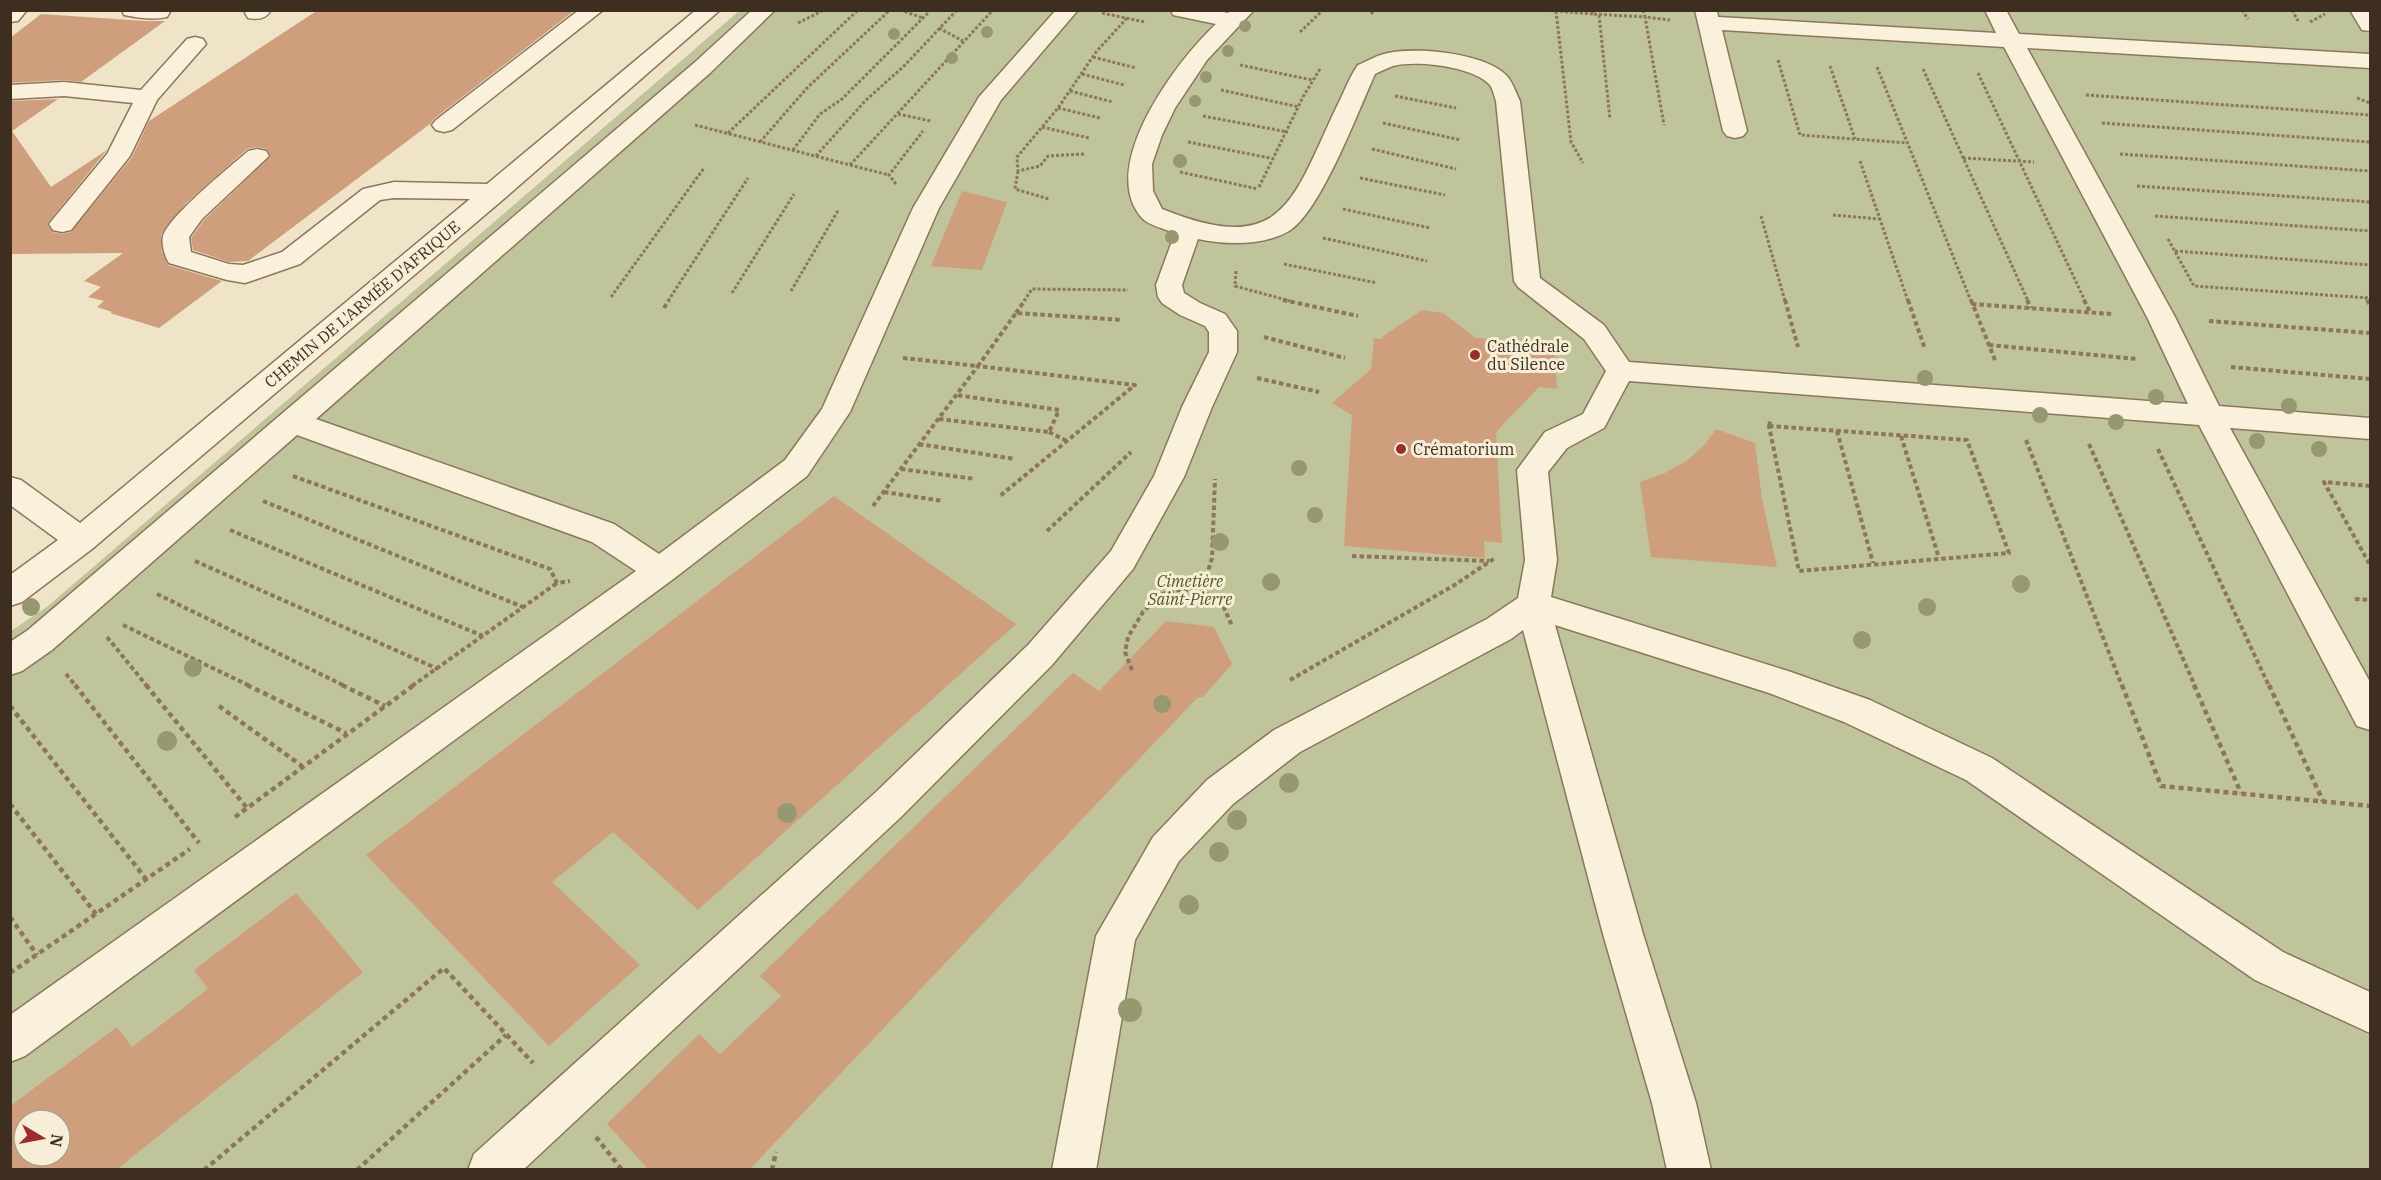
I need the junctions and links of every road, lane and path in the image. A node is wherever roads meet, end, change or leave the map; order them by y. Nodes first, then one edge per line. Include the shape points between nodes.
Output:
1 (17, 10) edge
2 (132, 10) edge
3 (593, 10) edge
4 (710, 10) edge
5 (765, 10) edge
6 (858, 10) edge
7 (890, 10) edge
8 (900, 10) edge
9 (931, 10) edge
10 (957, 10) edge
11 (993, 10) edge
12 (1068, 10) edge
13 (1094, 10) edge
14 (1181, 10) edge
15 (1323, 10) edge
16 (1375, 10) edge
17 (1545, 10) edge
18 (1995, 10) edge
19 (2292, 10) edge
20 (2360, 10) edge
21 (1556, 11) edge
22 (159, 12) edge
23 (1593, 12) edge
24 (1371, 14) dead end
25 (1599, 15) junction
26 (10, 16) edge
27 (1239, 16) edge
28 (1708, 17) edge
29 (923, 18) junction
30 (1127, 18) junction
31 (1146, 23) dead end
32 (2370, 25) edge
33 (1768, 26) junction
34 (2301, 27) dead end
35 (939, 28) junction
36 (1818, 30) junction
37 (1300, 32) dead end
38 (1862, 32) junction
39 (1908, 35) junction
40 (1961, 38) junction
41 (2011, 40) junction
42 (963, 41) junction
43 (195, 44) dead end
44 (1199, 56) junction
45 (1093, 57) junction
46 (2370, 61) edge
47 (1322, 67) dead end
48 (1137, 68) dead end
49 (1082, 74) junction
50 (1312, 80) junction
51 (1181, 81) junction
52 (1124, 85) dead end
53 (2081, 87) dead end
54 (1358, 89) junction
55 (1070, 91) junction
56 (10, 92) edge
57 (2086, 95) junction
58 (2350, 95) dead end
59 (147, 98) junction
60 (1113, 102) dead end
61 (2370, 103) edge
62 (2091, 104) dead end
63 (1299, 107) junction
64 (1058, 108) junction
65 (1163, 108) junction
66 (1456, 108) dead end
67 (898, 114) junction
68 (2097, 114) dead end
69 (2370, 115) edge
70 (1345, 116) junction
71 (1100, 118) dead end
72 (1610, 119) dead end
73 (931, 121) dead end
74 (689, 123) dead end
75 (2102, 123) junction
76 (444, 125) dead end
77 (1664, 125) dead end
78 (1042, 127) junction
79 (1735, 131) dead end
80 (1288, 132) junction
81 (727, 133) junction
82 (2108, 134) dead end
83 (1150, 135) junction
84 (1089, 138) dead end
85 (1856, 139) junction
86 (1333, 140) junction
87 (1461, 140) dead end
88 (760, 142) junction
89 (1908, 142) junction
90 (2370, 142) edge
91 (793, 151) junction
92 (1084, 154) dead end
93 (257, 156) dead end
94 (816, 156) junction
95 (1275, 159) junction
96 (1860, 160) dead end
97 (2123, 161) dead end
98 (1582, 163) dead end
99 (1140, 164) junction
100 (850, 165) junction
101 (704, 168) dead end
102 (1319, 169) junction
103 (1456, 169) dead end
104 (1018, 171) junction
105 (2370, 171) edge
106 (889, 175) dead end
107 (2132, 176) dead end
108 (748, 178) dead end
109 (2137, 186) junction
110 (1258, 189) junction
111 (496, 192) junction
112 (794, 194) dead end
113 (1445, 195) dead end
114 (2143, 196) dead end
115 (1253, 198) dead end
116 (1049, 199) dead end
117 (1304, 201) junction
118 (2370, 202) edge
119 (839, 209) dead end
120 (1833, 215) dead end
121 (1761, 216) dead end
122 (1880, 219) junction
123 (1285, 221) junction
124 (62, 224) dead end
125 (2160, 225) dead end
126 (1430, 228) dead end
127 (1189, 229) junction
128 (2370, 231) edge
129 (2165, 234) dead end
130 (2175, 251) junction
131 (1427, 261) dead end
132 (1283, 264) dead end
133 (2370, 265) edge
134 (1236, 270) dead end
135 (1377, 283) dead end
136 (1139, 290) dead end
137 (791, 291) dead end
138 (732, 293) dead end
139 (611, 297) dead end
140 (2364, 297) junction
141 (2370, 298) edge
142 (2370, 305) edge
143 (2031, 308) dead end
144 (664, 309) dead end
145 (2090, 312) dead end
146 (1016, 313) junction
147 (1358, 316) dead end
148 (1122, 320) dead end
149 (1223, 331) junction
150 (1925, 349) dead end
151 (892, 356) dead end
152 (1345, 358) dead end
153 (978, 366) junction
154 (1215, 368) junction
155 (1620, 371) junction
156 (1776, 383) junction
157 (1808, 385) junction
158 (1319, 392) dead end
159 (956, 395) junction
160 (2010, 401) junction
161 (2073, 405) junction
162 (2139, 410) junction
163 (2209, 416) junction
164 (939, 419) junction
165 (293, 422) junction
166 (1769, 426) junction
167 (2370, 428) edge
168 (1837, 431) junction
169 (1049, 432) junction
170 (1901, 436) junction
171 (1067, 441) junction
172 (919, 444) junction
173 (1139, 444) dead end
174 (1015, 459) dead end
175 (248, 460) junction
176 (901, 469) junction
177 (1215, 475) dead end
178 (975, 479) dead end
179 (219, 483) junction
180 (2370, 486) edge
181 (10, 488) edge
182 (884, 492) junction
183 (1000, 496) dead end
184 (943, 501) dead end
185 (873, 506) dead end
186 (187, 512) junction
187 (1047, 531) dead end
188 (1538, 538) junction
189 (81, 540) junction
190 (152, 542) junction
191 (1352, 556) dead end
192 (1939, 558) junction
193 (1491, 561) junction
194 (1873, 563) junction
195 (2370, 565) edge
196 (660, 570) junction
197 (116, 573) junction
198 (580, 580) dead end
199 (557, 583) junction
200 (1202, 591) junction
201 (10, 593) edge
202 (80, 604) junction
203 (1533, 605) junction
204 (524, 608) junction
205 (1232, 626) dead end
206 (484, 637) junction
207 (40, 640) junction
208 (10, 661) edge
209 (438, 669) junction
210 (1132, 670) dead end
211 (1290, 680) dead end
212 (10, 706) edge
213 (219, 706) dead end
214 (386, 706) junction
215 (2370, 715) edge
216 (346, 733) junction
217 (302, 766) junction
218 (2241, 793) junction
219 (2323, 801) junction
220 (10, 804) edge
221 (2370, 806) edge
222 (247, 808) junction
223 (229, 822) dead end
224 (206, 838) dead end
225 (199, 843) junction
226 (146, 879) junction
227 (96, 914) junction
228 (10, 917) edge
229 (37, 955) junction
230 (10, 973) edge
231 (2370, 1013) edge
232 (506, 1035) junction
233 (10, 1041) edge
234 (567, 1100) junction
235 (776, 1152) dead end
236 (204, 1170) edge
237 (357, 1170) edge
238 (490, 1170) edge
239 (622, 1170) edge
240 (772, 1170) edge
241 (1074, 1170) edge
242 (1689, 1170) edge

1 - 26 street
2 - 22 street
3 - 76 street
4 - 111 street, CHEMIN DE L'ARMÉE D'AFRIQUE
5 - 165 street
6 - 81 path
7 - 88 path via 807,88
8 - 29 path
9 - 29 path
10 - 35 path
11 - 42 path
12 - 196 street via 985,107 926,208 835,412 796,468
13 - 30 path
14 - 27 street
15 - 37 path
16 - 24 path
17 - 21 path
18 - 41 street
19 - 34 path
20 - 32 street
21 - 23 path
21 - 98 path via 1571,142
23 - 25 path
25 - 72 path
25 - 77 path via 1645,17
27 - 44 street
28 - 33 street
28 - 79 street
29 - 91 path via 842,99 820,114
30 - 31 path
30 - 45 path
33 - 36 street
33 - 85 path via 1800,135
35 - 42 path
35 - 94 path
36 - 38 street
36 - 85 path
38 - 39 street
38 - 89 path
39 - 40 street
39 - 143 path
40 - 41 street
40 - 145 path
41 - 46 street
41 - 163 street via 2161,317
42 - 67 path
43 - 59 street
44 - 50 path
44 - 51 street
45 - 48 path
45 - 49 path
47 - 50 path
49 - 52 path
49 - 55 path
50 - 63 path
51 - 63 path
51 - 65 street
53 - 57 path
54 - 66 path
54 - 70 street
54 - 155 street via 1366,70 1388,60 1413,57 1461,64 1499,81 1508,101 1527,281 1594,332
55 - 60 path
55 - 64 path
56 - 59 street via 64,90
57 - 62 path
57 - 69 path
58 - 61 path
59 - 124 street via 118,156
63 - 80 path
64 - 71 path
64 - 78 path
65 - 80 path
65 - 83 street
67 - 73 path
67 - 100 path
68 - 75 path
70 - 86 street
70 - 87 path
74 - 81 path
75 - 82 path
75 - 90 path
78 - 84 path
78 - 104 path via 1017,157
80 - 95 path
81 - 88 path
83 - 95 path
83 - 99 street
85 - 89 path
86 - 102 street
86 - 103 path
88 - 91 path
89 - 160 path
91 - 94 path
92 - 104 path via 1048,156 1040,166
93 - 111 street via 193,214 176,237 178,256 245,274 291,258 372,194 394,190
94 - 100 path
95 - 110 path
96 - 122 path
97 - 105 path via 2120,154
99 - 110 path
99 - 127 street via 1140,191 1152,214
100 - 106 path
101 - 139 path
102 - 113 path
102 - 117 street
104 - 116 path via 1015,189
107 - 109 path
108 - 144 path
109 - 114 path
109 - 118 path
110 - 115 path
111 - 189 street, CHEMIN DE L'ARMÉE D'AFRIQUE
112 - 138 path
117 - 123 street
117 - 126 path
119 - 137 path
120 - 122 path
121 - 157 path
122 - 150 path
123 - 127 street via 1254,234 1218,235
123 - 131 path via 1314,236
125 - 128 path via 2155,216
127 - 149 street via 1169,285 1172,297 1215,320
129 - 130 path
130 - 133 path
130 - 140 path via 2194,286
132 - 135 path
134 - 147 path via 1236,286
136 - 146 path via 1032,288
140 - 141 path
140 - 142 path
146 - 148 path
146 - 153 path
149 - 152 path via 1248,333
149 - 154 street via 1223,352
151 - 153 path
153 - 159 path
153 - 171 path via 1136,385
154 - 158 path
154 - 234 street via 1169,477 1122,560 1040,655 889,804
155 - 156 street
155 - 188 street via 1594,421 1556,440 1532,470
156 - 157 street
156 - 166 path
157 - 160 street
159 - 164 path
159 - 169 path via 1059,410
160 - 161 street
160 - 218 path via 2161,786
161 - 162 street
161 - 218 path
162 - 163 street
162 - 219 path
163 - 167 street
163 - 215 street
164 - 169 path
164 - 172 path
165 - 175 street
165 - 196 street via 603,533
166 - 168 path
166 - 194 path via 1799,571
168 - 170 path
168 - 194 path
169 - 171 path
170 - 192 path
170 - 192 path via 1967,440 2009,553
171 - 183 path
172 - 174 path
172 - 176 path
173 - 187 path
175 - 179 street
175 - 199 path via 550,569
176 - 178 path
176 - 182 path
177 - 200 path via 1212,558
179 - 186 street
179 - 204 path
180 - 195 path via 2324,482
181 - 189 street
182 - 184 path
182 - 185 path
186 - 190 street
186 - 206 path
188 - 193 path
188 - 203 street via 1541,560
189 - 201 street, CHEMIN DE L'ARMÉE D'AFRIQUE
190 - 197 street
190 - 209 path
191 - 193 path
192 - 194 path
193 - 211 path
196 - 233 street
197 - 202 street
197 - 214 path
198 - 199 path
199 - 204 path
200 - 205 path via 1221,602
200 - 210 path via 1162,593 1150,603 1132,628 1125,651
202 - 207 street
202 - 216 path
202 - 222 path
203 - 231 street via 1857,711 1979,769 2269,966
203 - 241 street via 1499,628 1287,741 1220,792 1166,849 1116,936
203 - 242 street via 1671,1093
204 - 206 path
206 - 209 path
207 - 208 street
207 - 225 path
209 - 214 path
212 - 226 path
213 - 217 path
214 - 216 path
216 - 217 path
217 - 222 path
218 - 219 path
219 - 221 path
220 - 227 path
222 - 223 path
224 - 225 path
225 - 226 path
226 - 227 path
227 - 229 path
228 - 229 path
229 - 230 path
232 - 234 path
232 - 236 path via 444,968
232 - 237 path
234 - 238 street
234 - 239 path
235 - 240 path

